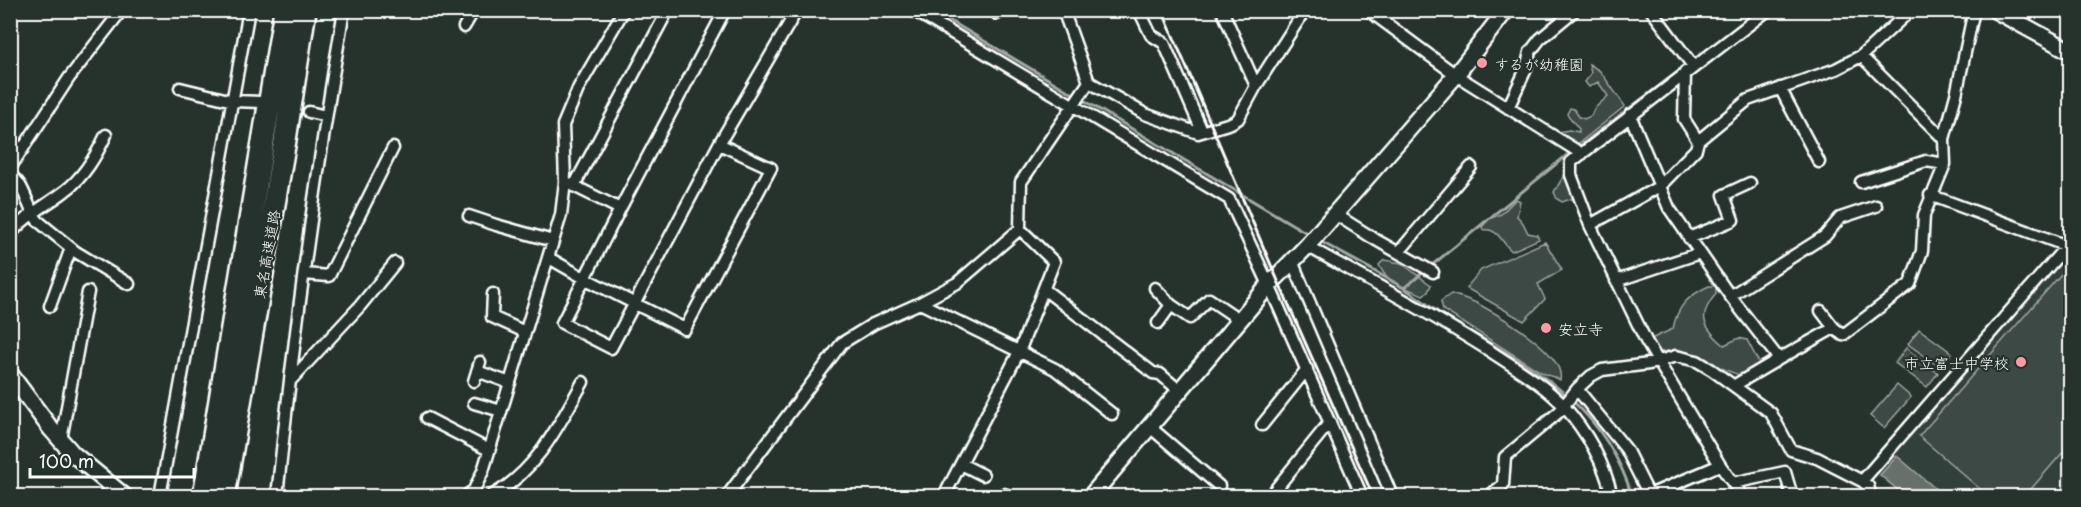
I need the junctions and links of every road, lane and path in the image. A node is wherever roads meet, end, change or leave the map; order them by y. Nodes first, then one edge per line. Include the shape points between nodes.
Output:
1 (119, 10) edge
2 (249, 10) edge
3 (285, 10) edge
4 (305, 10) edge
5 (344, 10) edge
6 (474, 10) edge
7 (624, 10) edge
8 (668, 10) edge
9 (725, 10) edge
10 (797, 10) edge
11 (912, 10) edge
12 (1063, 10) edge
13 (1139, 10) edge
14 (1222, 10) edge
15 (1305, 10) edge
16 (1506, 10) edge
17 (1575, 10) edge
18 (1651, 10) edge
19 (1768, 10) edge
20 (1911, 10) edge
21 (1974, 10) edge
22 (1995, 10) edge
23 (1375, 13) edge
24 (464, 27) dead end
25 (2070, 51) edge
26 (1861, 56) junction
27 (1689, 69) junction
28 (1456, 75) junction
29 (1089, 82) junction
30 (1256, 86) junction
31 (180, 88) dead end
32 (1780, 88) junction
33 (233, 101) junction
34 (262, 102) dead end
35 (1074, 106) junction
36 (1508, 108) junction
37 (309, 112) dead end
38 (1630, 115) junction
39 (326, 116) junction
40 (1202, 131) junction
41 (106, 135) dead end
42 (1944, 139) junction
43 (1698, 141) junction
44 (10, 143) edge
45 (720, 144) junction
46 (393, 148) dead end
47 (23, 149) junction
48 (1582, 154) junction
49 (1819, 162) dead end
50 (1945, 164) junction
51 (1471, 167) dead end
52 (10, 168) edge
53 (10, 175) edge
54 (1861, 182) dead end
55 (1750, 183) dead end
56 (569, 184) junction
57 (1660, 186) junction
58 (1930, 195) junction
59 (1876, 206) dead end
60 (620, 208) junction
61 (33, 215) junction
62 (470, 216) dead end
63 (1332, 218) junction
64 (1590, 225) junction
65 (1020, 229) junction
66 (10, 235) edge
67 (1689, 238) junction
68 (553, 241) junction
69 (2069, 244) edge
70 (1307, 246) junction
71 (71, 248) junction
72 (1399, 252) junction
73 (1700, 253) junction
74 (549, 258) junction
75 (1292, 261) junction
76 (395, 262) dead end
77 (1433, 272) dead end
78 (304, 274) junction
79 (584, 278) junction
80 (1616, 281) junction
81 (129, 284) dead end
82 (1269, 285) junction
83 (1155, 288) dead end
84 (1045, 290) junction
85 (88, 292) dead end
86 (493, 294) dead end
87 (1730, 296) junction
88 (634, 303) junction
89 (921, 303) junction
90 (1171, 305) junction
91 (50, 306) dead end
92 (1821, 311) dead end
93 (1240, 320) junction
94 (1158, 322) dead end
95 (1834, 328) junction
96 (525, 332) junction
97 (1020, 352) junction
98 (1779, 359) junction
99 (1656, 361) junction
100 (1306, 369) junction
101 (477, 372) dead end
102 (10, 374) edge
103 (290, 382) junction
104 (583, 382) dead end
105 (510, 383) junction
106 (1734, 385) junction
107 (1576, 389) junction
108 (1180, 391) junction
109 (474, 403) dead end
110 (1563, 405) junction
111 (501, 411) junction
112 (1112, 414) dead end
113 (427, 418) dead end
114 (1330, 422) junction
115 (1262, 425) dead end
116 (1150, 427) junction
117 (61, 440) junction
118 (489, 450) junction
119 (961, 464) junction
120 (1720, 465) junction
121 (983, 476) dead end
122 (1862, 482) junction
123 (1732, 483) junction
124 (1219, 486) dead end
125 (124, 496) edge
126 (159, 496) edge
127 (204, 496) edge
128 (224, 496) edge
129 (277, 496) edge
130 (466, 496) edge
131 (492, 496) edge
132 (727, 496) edge
133 (944, 496) edge
134 (1091, 496) edge
135 (1270, 496) edge
136 (1362, 496) edge
137 (1392, 496) edge
138 (1489, 496) edge
139 (1612, 496) edge
140 (1741, 496) edge
141 (1792, 496) edge
142 (1871, 496) edge

1 - 47 street
2 - 33 street
3 - 127 highway, 東名高速道路
4 - 128 highway, 東名高速道路
5 - 39 street
6 - 24 street
7 - 56 street via 579,87 563,125
8 - 56 street
9 - 60 street
10 - 45 street
11 - 35 street
12 - 29 street
13 - 40 street via 1151,35 1164,43
14 - 30 street
15 - 30 street
16 - 28 street
17 - 36 street via 1530,52
18 - 27 street
19 - 27 street
20 - 26 street
21 - 42 street
22 - 25 street
23 - 28 street
26 - 32 street
26 - 42 street
27 - 38 street
27 - 43 street via 1684,119
28 - 36 street
28 - 63 street
29 - 35 street
29 - 40 street via 1145,114 1198,133
30 - 40 street via 1238,119
31 - 33 street
32 - 43 street via 1748,100
32 - 49 street
33 - 34 street
33 - 126 street
35 - 65 street via 1021,182
35 - 82 street via 1229,199
36 - 48 street
37 - 39 street
38 - 48 street
38 - 57 street
39 - 78 street
41 - 61 street via 95,158 68,189
42 - 50 street
43 - 57 street via 1696,149
44 - 47 street
45 - 88 street
45 - 88 street via 771,168 685,329
46 - 78 street via 329,276
47 - 52 street
48 - 64 street via 1571,162 1571,175
50 - 54 street via 1926,161
50 - 58 street
51 - 72 street
53 - 61 street via 18,180
55 - 67 street via 1724,195 1734,220
56 - 60 street
56 - 68 street
57 - 64 street
57 - 67 street
58 - 69 street
58 - 95 street via 1924,215 1922,251 1910,284 1843,335
59 - 87 street via 1840,218 1825,236
60 - 79 street
61 - 66 street
61 - 71 street
62 - 68 street
63 - 70 street
63 - 72 street
64 - 80 street
65 - 84 street via 1054,262
65 - 89 street via 957,283
67 - 73 street
68 - 74 street
69 - 122 street
70 - 75 street
70 - 110 street via 1470,338 1527,375
71 - 81 street
71 - 91 street
72 - 77 street
73 - 80 street
73 - 87 street
74 - 79 street
74 - 96 street
75 - 82 street
75 - 137 street
76 - 103 street
78 - 103 street
79 - 88 street
79 - 88 street via 562,323 611,348
80 - 99 street
82 - 93 street
82 - 100 street
83 - 90 street
84 - 97 street
84 - 108 street
85 - 117 street
86 - 96 street via 492,317
87 - 98 street
89 - 97 street
89 - 132 street via 842,343
90 - 93 street via 1190,318 1209,299
90 - 94 street
92 - 95 street
93 - 108 street
95 - 98 street
96 - 105 street
97 - 112 street via 1056,369
97 - 119 street
98 - 106 street
99 - 106 street via 1676,356 1688,358
99 - 107 street via 1602,370
99 - 120 street
100 - 114 street
100 - 115 street
101 - 105 street
102 - 117 street
103 - 129 street
104 - 131 street via 539,455 504,490
105 - 111 street
106 - 122 street via 1771,413 1791,450 1817,458
107 - 110 street
107 - 120 street via 1626,449 1649,495
108 - 116 street
109 - 111 street
110 - 138 street via 1505,457 1503,485
110 - 139 street via 1597,455
111 - 118 street
113 - 118 street
114 - 135 street
114 - 136 street
116 - 124 street
116 - 134 street
117 - 125 street via 94,474
118 - 130 street via 474,490
119 - 121 street
119 - 133 street
120 - 123 street
122 - 142 street
123 - 140 street
123 - 141 street via 1785,472

